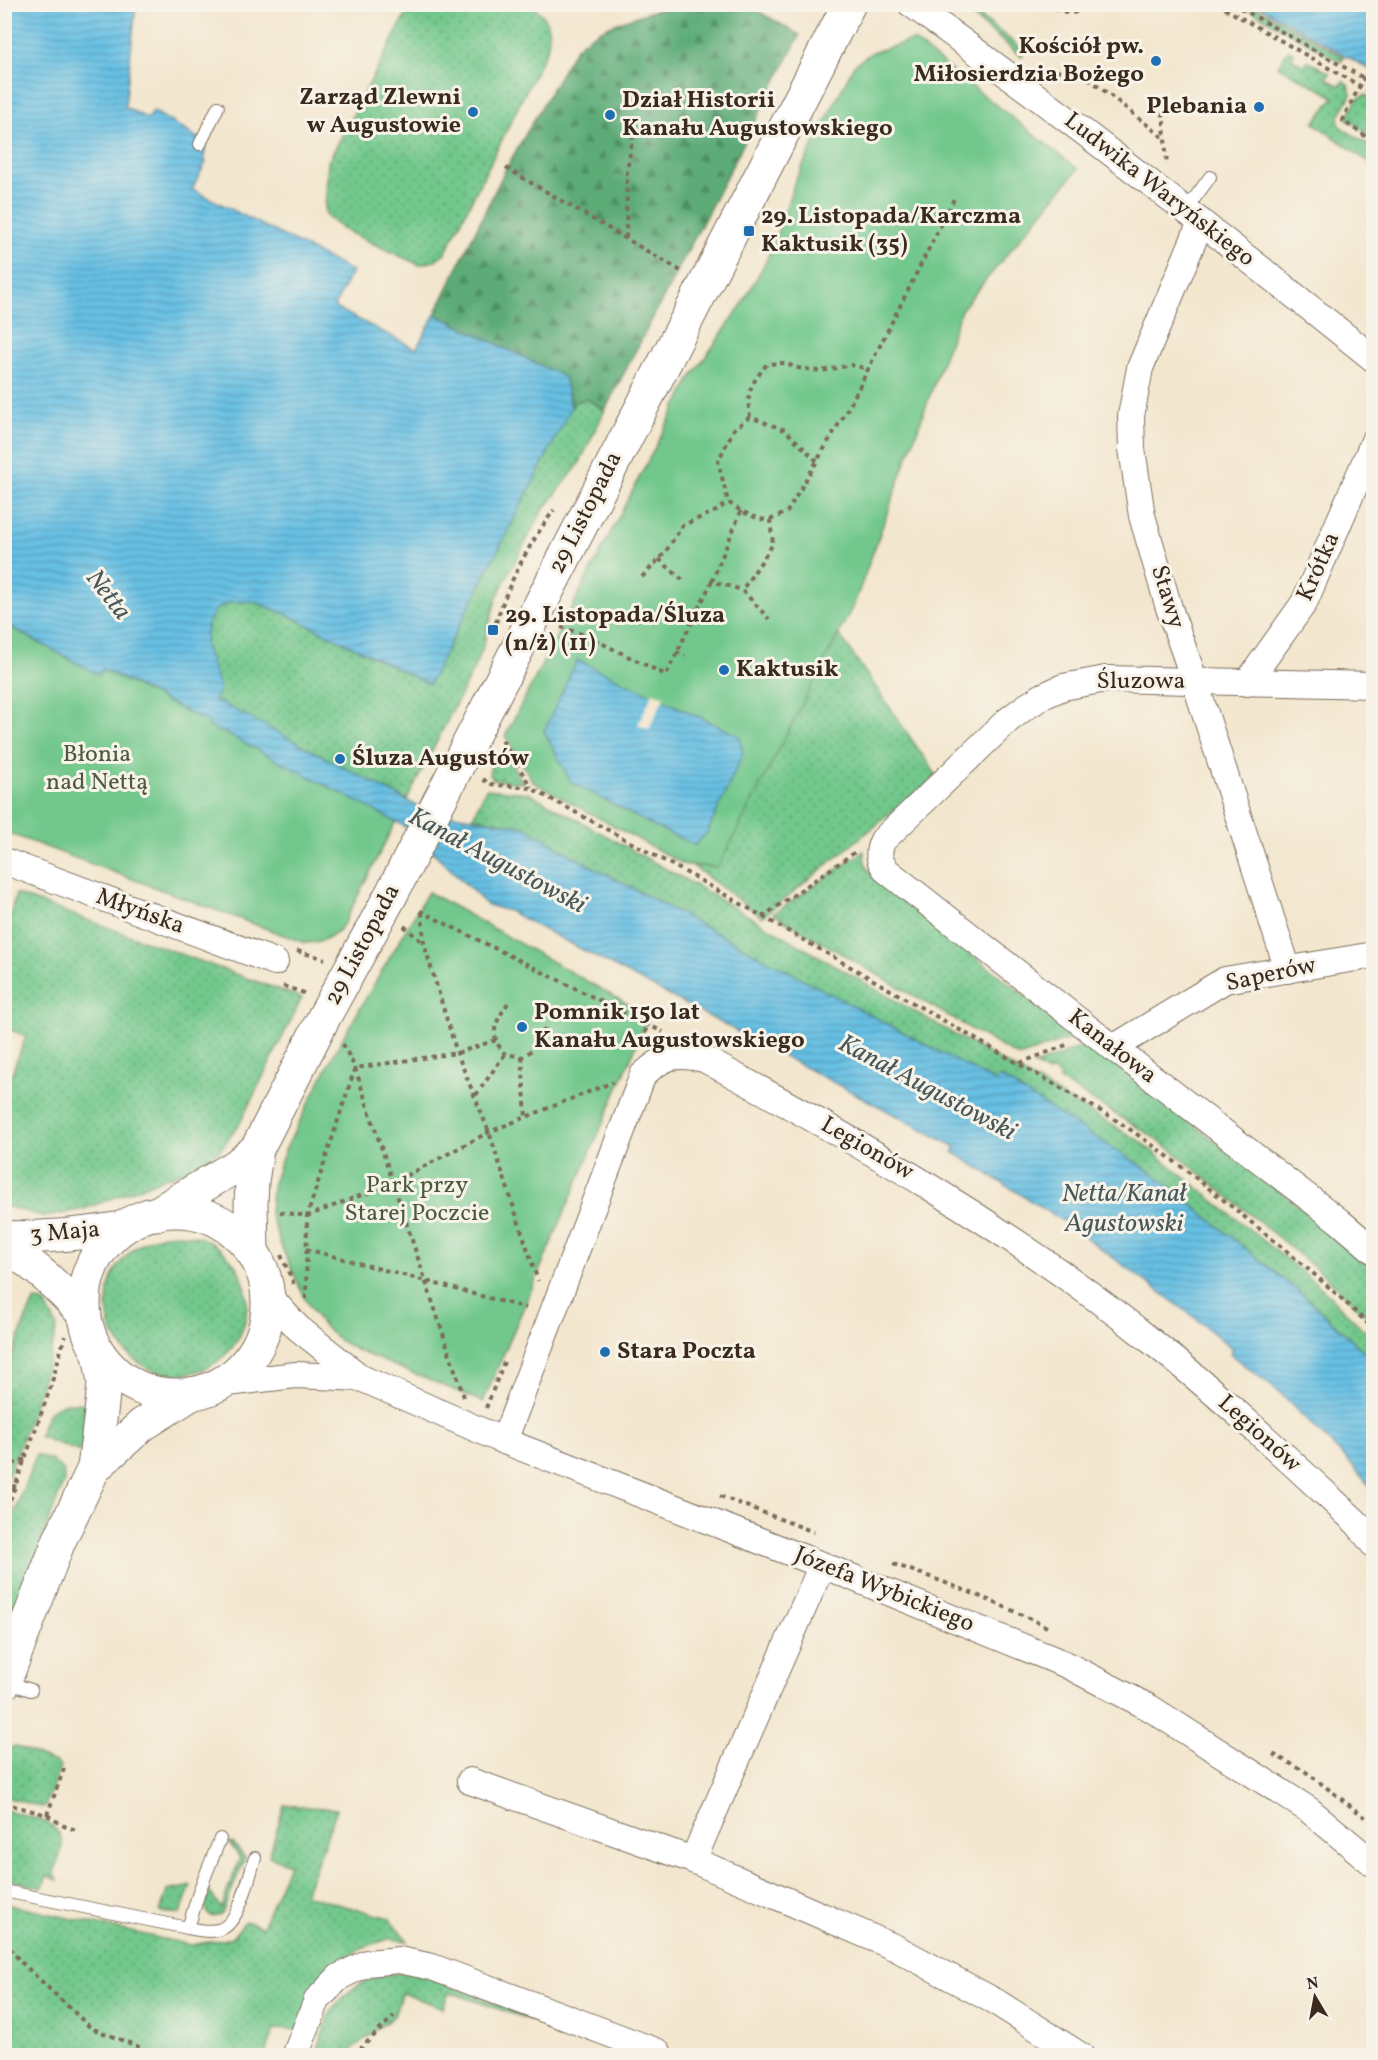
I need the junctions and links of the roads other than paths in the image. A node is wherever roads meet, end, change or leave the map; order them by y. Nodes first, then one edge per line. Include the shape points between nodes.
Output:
1 (849, 4) edge
2 (911, 4) edge
3 (219, 107) dead end
4 (200, 144) dead end
5 (1210, 177) dead end
6 (1194, 216) junction
7 (1374, 358) edge
8 (1374, 441) edge
9 (1195, 682) junction
10 (1247, 683) junction
11 (1374, 685) edge
12 (892, 832) joint
13 (4, 861) edge
14 (1374, 955) edge
15 (275, 962) dead end
16 (1288, 970) junction
17 (1113, 1048) junction
18 (257, 1149) junction
19 (156, 1214) junction
20 (125, 1227) junction
21 (4, 1237) edge
22 (4, 1246) edge
23 (265, 1249) junction
24 (1374, 1251) edge
25 (287, 1292) junction
26 (74, 1322) junction
27 (99, 1354) junction
28 (361, 1378) junction
29 (205, 1389) junction
30 (504, 1441) junction
31 (94, 1468) junction
32 (1374, 1545) edge
33 (822, 1564) junction
34 (13, 1685) edge
35 (470, 1781) dead end
36 (220, 1839) dead end
37 (255, 1858) dead end
38 (693, 1860) junction
39 (1374, 1864) edge
40 (4, 1891) edge
41 (188, 1928) junction
42 (295, 2055) edge
43 (660, 2055) edge
44 (1081, 2055) edge

1 - 18 main road, 29 Listopada via 464,777 324,1017
2 - 6 street, Ludwika Waryńskiego
3 - 4 lane
5 - 6 lane
6 - 7 street, Ludwika Waryńskiego
6 - 9 street, Stawy via 1143,359 1131,416 1142,516
8 - 10 street, Krótka via 1305,603
9 - 10 street, Śluzowa
9 - 12 street, Śluzowa via 1106,679 1063,687 1043,696 1007,721
9 - 16 street, Stawy
10 - 11 street, Śluzowa
12 - 17 street, Kanałowa via 879,848 881,864 887,871
13 - 15 street, Młyńska
14 - 16 street, Saperów
16 - 17 street, Saperów via 1225,980
17 - 24 street, Kanałowa
18 - 19 main road, 29 Listopada
18 - 23 main road, 29 Listopada via 250,1227
19 - 20 main road
19 - 23 main road via 200,1215 220,1222
20 - 21 street, 3 Maja
20 - 26 main road via 106,1244 92,1266
22 - 26 street, 3 Maja via 51,1281
23 - 25 main road via 262,1272
25 - 28 street, Józefa Wybickiego via 298,1328
25 - 29 main road via 265,1325 253,1353 232,1376
26 - 27 main road via 88,1329
27 - 29 main road via 124,1379 139,1387 165,1394
27 - 31 main road via 104,1382
28 - 29 street, Józefa Wybickiego via 296,1375
28 - 30 street, Józefa Wybickiego
29 - 31 main road via 142,1425
30 - 32 street, Legionów via 643,1075 674,1055 690,1056 704,1059 809,1115 1041,1258 1155,1343 1244,1418 1359,1524
30 - 33 street, Józefa Wybickiego
31 - 34 main road via 59,1541
33 - 38 street
33 - 39 street, Józefa Wybickiego via 1067,1665 1150,1708 1309,1810
35 - 38 street
36 - 41 lane
37 - 41 lane via 231,1922 220,1929
38 - 44 street via 896,1948 996,2002
40 - 41 lane
42 - 43 street via 317,2000 339,1977 368,1963 399,1960 432,1967

